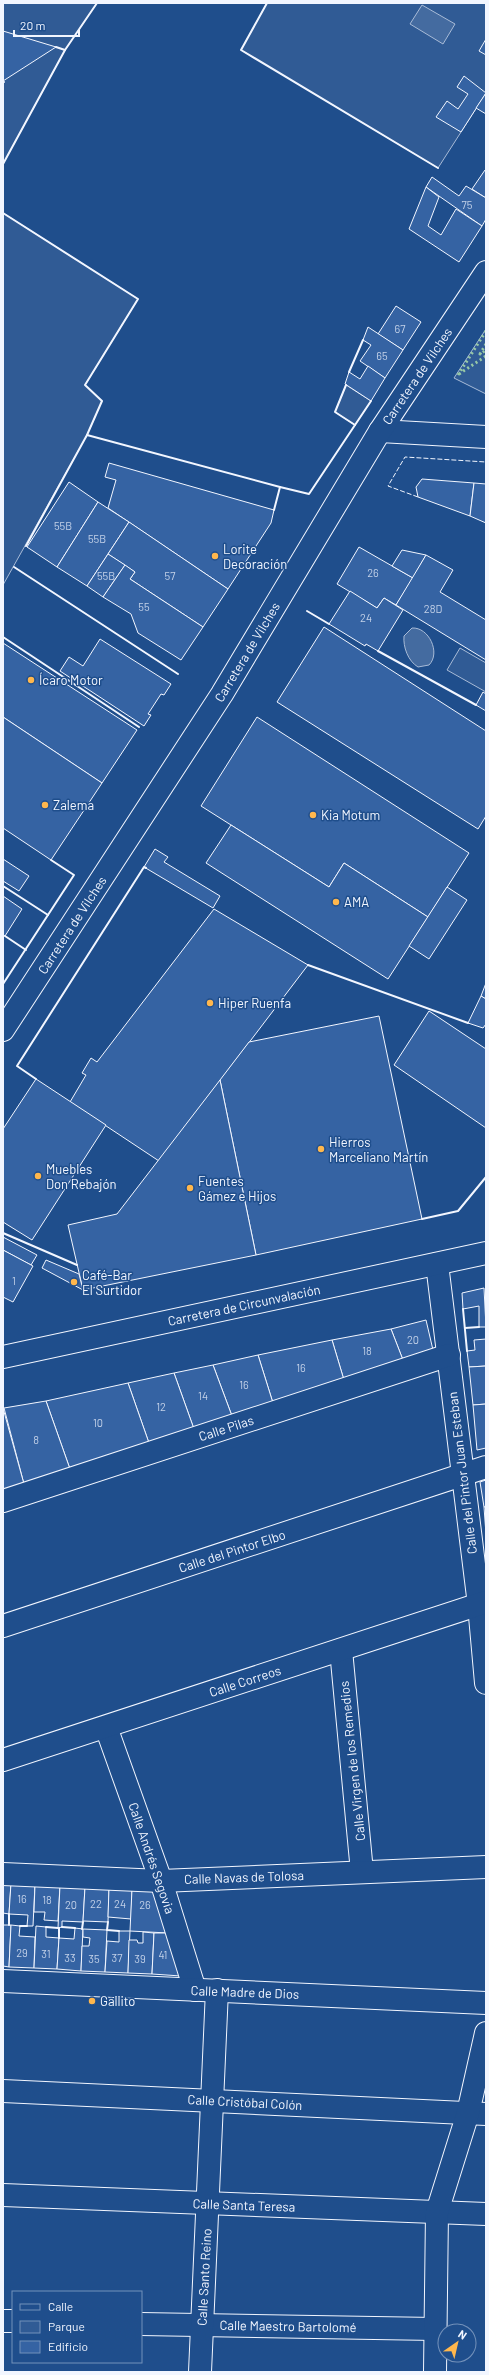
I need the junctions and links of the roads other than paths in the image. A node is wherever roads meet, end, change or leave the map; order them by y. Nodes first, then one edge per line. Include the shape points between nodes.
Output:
1 (486, 272) edge
2 (380, 431) junction
3 (486, 437) edge
4 (6, 1018) edge
5 (486, 1253) edge
6 (437, 1264) junction
7 (449, 1355) junction
8 (3, 1357) edge
9 (486, 1467) edge
10 (462, 1475) junction
11 (3, 1501) edge
12 (482, 1603) edge
13 (3, 1626) edge
14 (341, 1650) junction
15 (486, 1683) edge
16 (106, 1727) junction
17 (3, 1760) edge
18 (486, 1868) edge
19 (362, 1872) junction
20 (3, 1874) edge
21 (161, 1881) junction
22 (3, 1981) edge
23 (195, 1990) junction
24 (217, 1990) junction
25 (486, 2004) edge
26 (486, 2033) edge
27 (3, 2091) edge
28 (212, 2101) junction
29 (477, 2114) edge
30 (3, 2195) edge
31 (208, 2203) junction
32 (437, 2212) junction
33 (486, 2214) edge
34 (142, 2324) edge
35 (202, 2325) junction
36 (435, 2329) junction
37 (200, 2372) edge
38 (435, 2372) edge

1 - 2 street, Carretera de Vilches
2 - 3 street
2 - 4 street, Carretera de Vilches via 222,694
5 - 6 street, Carretera de Circunvalación
6 - 7 street, Calle del Pintor Juan Esteban
6 - 8 street, Carretera de Circunvalación
7 - 10 street, Calle del Pintor Juan Esteban
7 - 11 street, Calle Pilas
9 - 10 street, Calle del Pintor Elbo
10 - 12 street, Calle del Pintor Juan Esteban
10 - 13 street, Calle del Pintor Elbo
12 - 14 street, Calle Correos
12 - 15 street, Calle del Pintor Juan Esteban
14 - 16 street, Calle Correos
14 - 19 street, Calle Virgen de los Remedios
16 - 17 street, Calle Correos
16 - 21 street, Calle Andrés Segovia
18 - 19 street, Calle Navas de Tolosa
19 - 21 street, Calle Navas de Tolosa
20 - 21 street, Calle Navas de Tolosa
21 - 23 street, Calle Andrés Segovia
22 - 23 street, Calle Madre de Dios
23 - 24 street, Calle Madre de Dios
24 - 25 street, Calle Madre de Dios
24 - 28 street, Calle Santo Reino
26 - 29 street
27 - 28 street, Calle Cristóbal Colón
28 - 29 street, Calle Cristóbal Colón
28 - 31 street, Calle Santo Reino
29 - 32 street
30 - 31 street, Calle Santa Teresa
31 - 32 street, Calle Santa Teresa
31 - 35 street, Calle Santo Reino
32 - 33 street, Calle Santa Teresa
32 - 36 street
34 - 35 street, Calle Maestro Bartolomé
35 - 36 street, Calle Maestro Bartolomé
35 - 37 street, Calle Santo Reino
36 - 38 street

